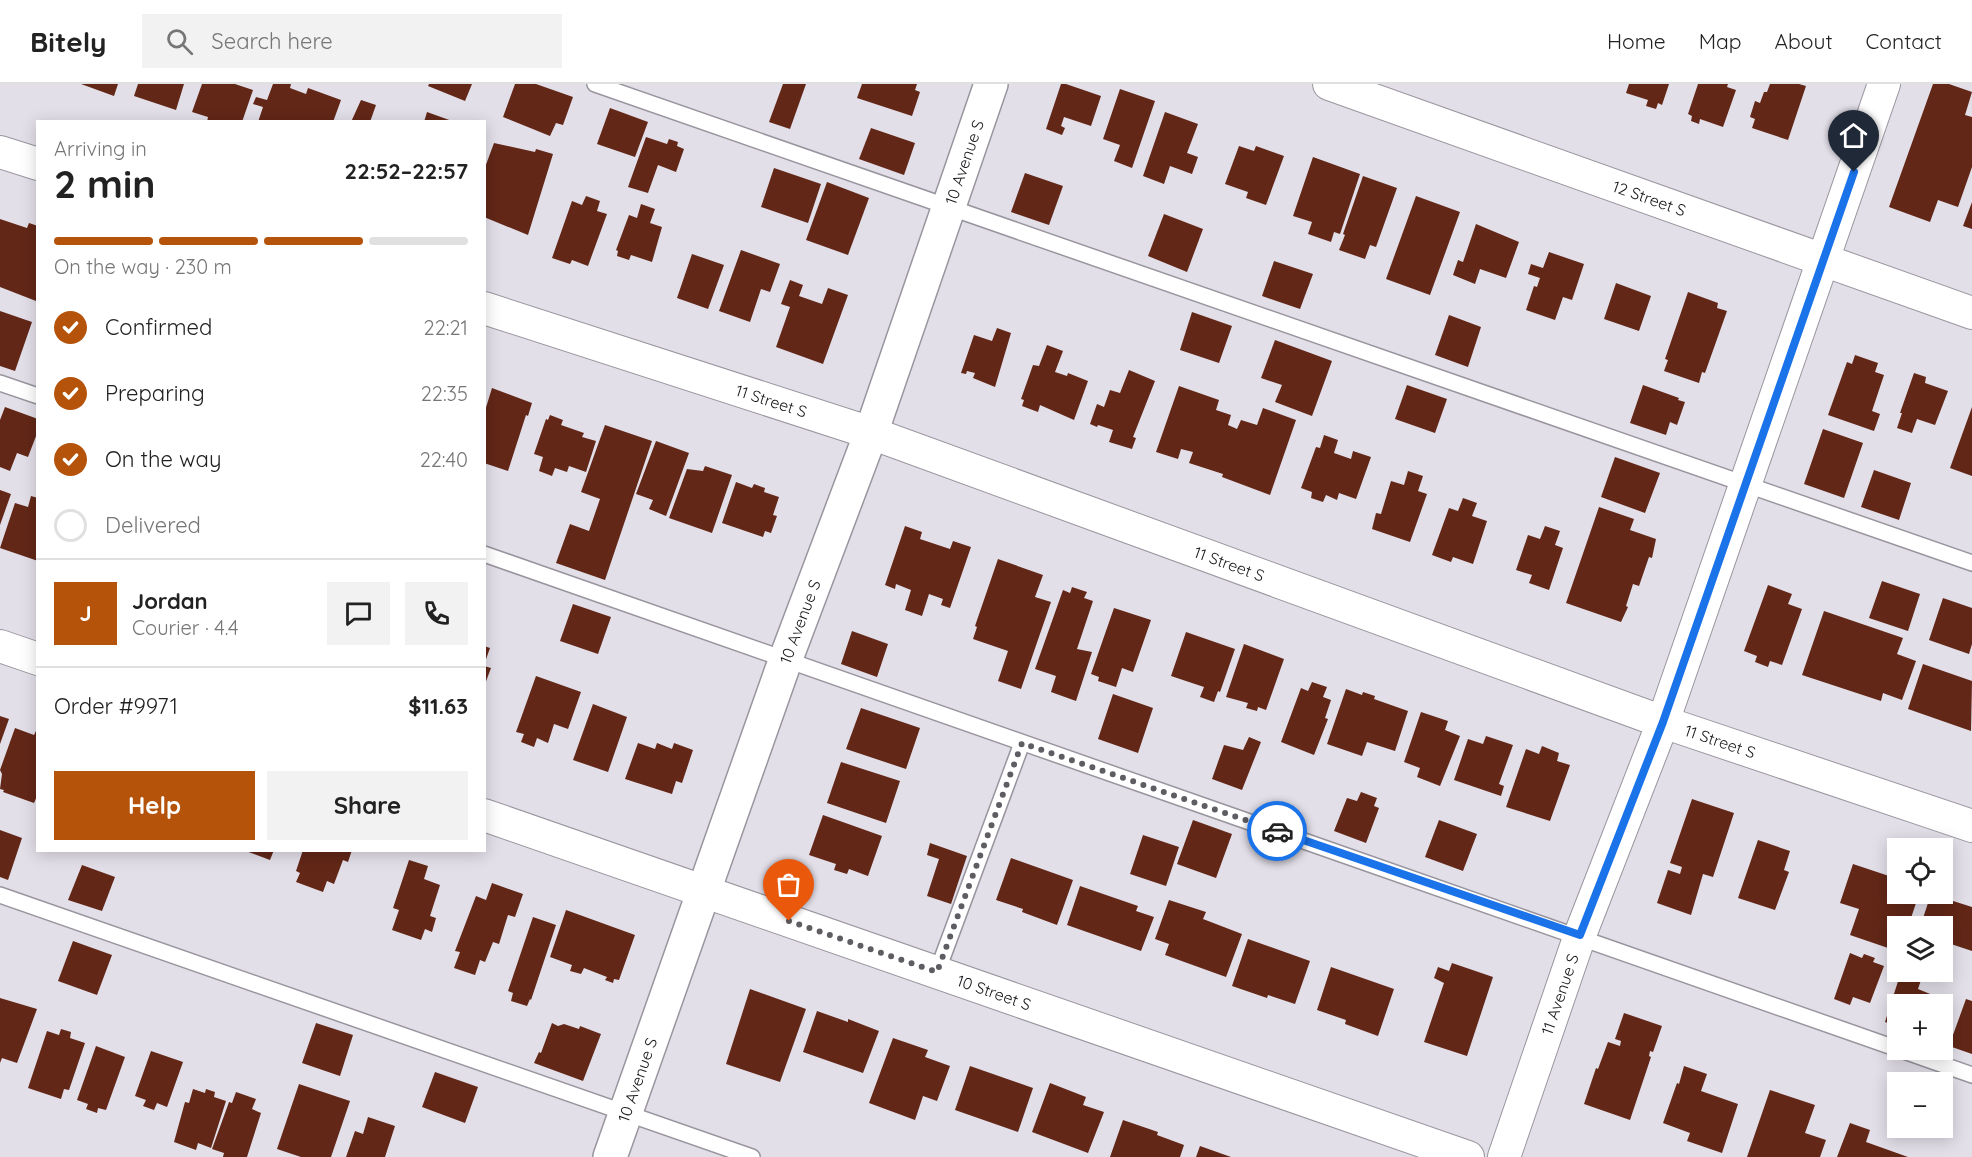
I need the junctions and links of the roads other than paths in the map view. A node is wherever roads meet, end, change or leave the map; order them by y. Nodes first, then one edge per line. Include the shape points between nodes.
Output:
1 (594, 84) edge
2 (991, 84) edge
3 (1329, 84) edge
4 (1884, 84) edge
5 (0, 152) edge
6 (36, 163) edge
7 (949, 207) junction
8 (1823, 260) junction
9 (486, 309) edge
10 (1972, 313) edge
11 (0, 383) edge
12 (36, 395) edge
13 (871, 433) junction
14 (1746, 484) junction
15 (486, 555) edge
16 (1972, 563) edge
17 (0, 646) edge
18 (36, 658) edge
19 (785, 661) junction
20 (1663, 722) junction
21 (1022, 743) junction
22 (486, 816) edge
23 (1972, 826) edge
24 (704, 891) junction
25 (0, 895) edge
26 (1580, 935) junction
27 (937, 972) junction
28 (1887, 1045) edge
29 (1930, 1060) edge
30 (1972, 1075) edge
31 (625, 1113) junction
32 (610, 1157) edge
33 (752, 1157) edge
34 (1468, 1157) edge
35 (1504, 1157) edge

1 - 7 lane
2 - 7 street, 10 Avenue S
3 - 8 street, 12 Street S
4 - 8 street, 11 Avenue S
5 - 6 street
7 - 13 street, 10 Avenue S
7 - 14 lane
8 - 10 street, 12 Street S
8 - 14 street, 11 Avenue S
9 - 13 street, 11 Street S
11 - 12 lane
13 - 19 street, 10 Avenue S
13 - 20 street, 11 Street S
14 - 16 lane
14 - 20 street, 11 Avenue S
15 - 19 lane
17 - 18 street
19 - 21 lane
19 - 24 street, 10 Avenue S
20 - 23 street, 11 Street S
20 - 26 street, 11 Avenue S
21 - 26 lane
21 - 27 lane
22 - 24 street, 10 Street S
24 - 27 street, 10 Street S
24 - 31 street, 10 Avenue S
25 - 31 lane
26 - 28 lane
26 - 35 street, 11 Avenue S
27 - 34 street, 10 Street S
29 - 30 lane
31 - 32 street, 10 Avenue S
31 - 33 lane

